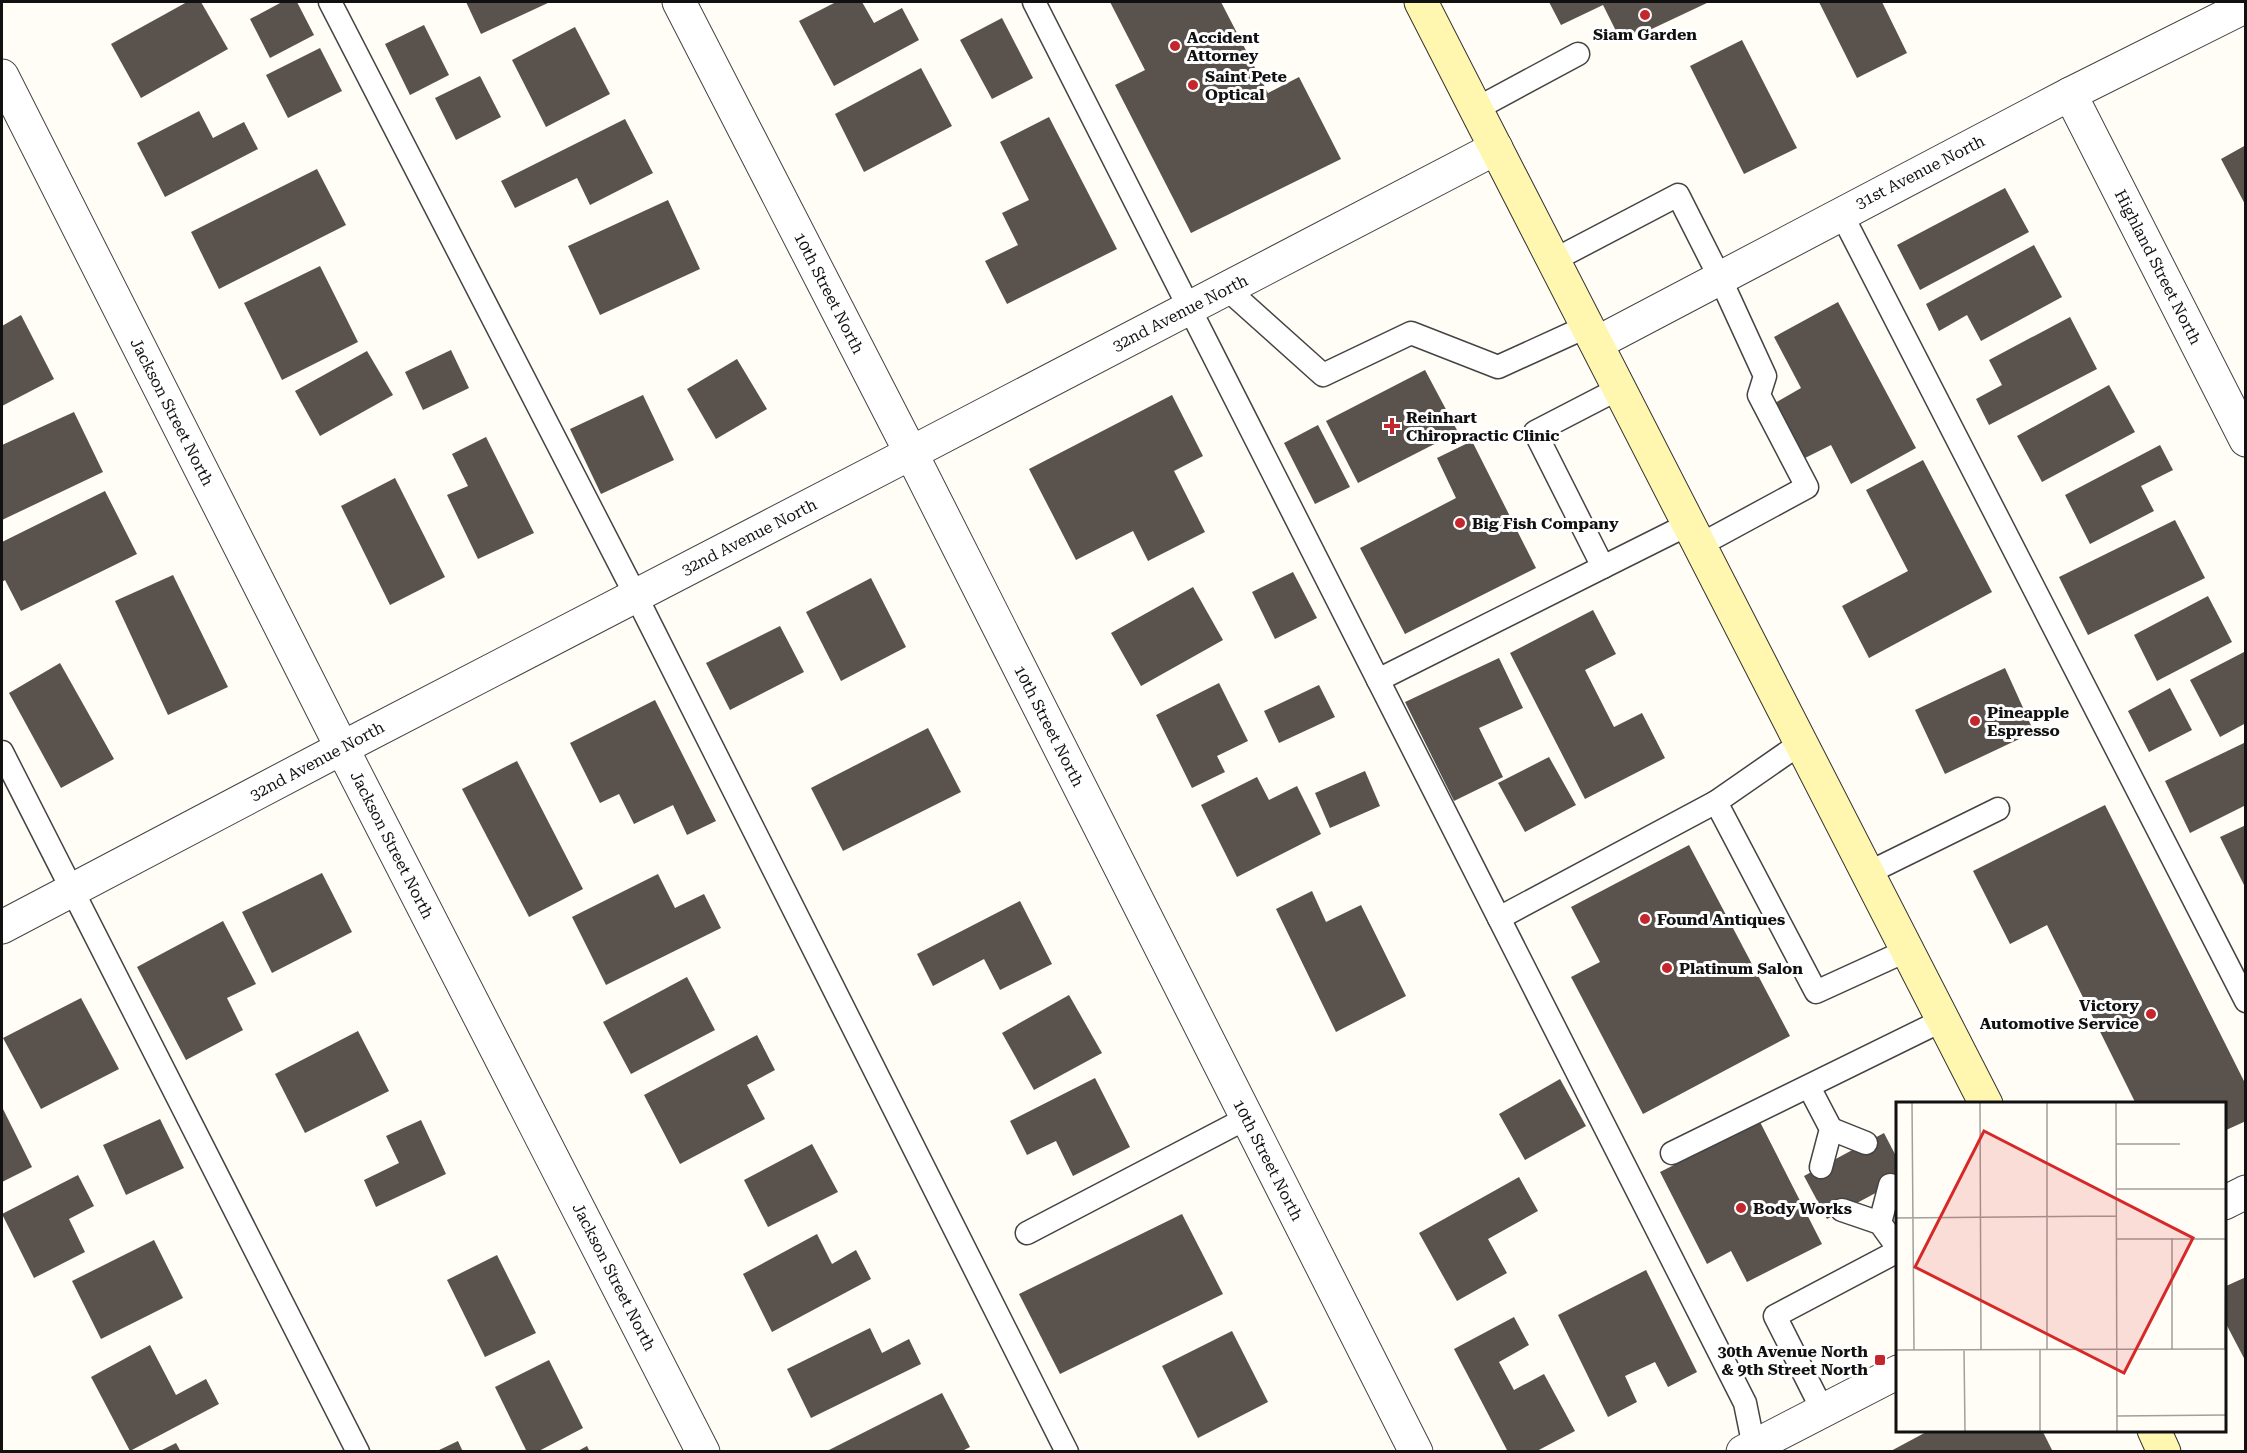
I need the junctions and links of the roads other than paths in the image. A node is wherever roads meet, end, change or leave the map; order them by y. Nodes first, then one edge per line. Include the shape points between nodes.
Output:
1 (330, 2) edge
2 (680, 2) edge
3 (1034, 2) edge
4 (1421, 2) edge
5 (2246, 6) edge
6 (1578, 54) dead end
7 (2, 76) edge
8 (2070, 94) junction
9 (1476, 109) junction
10 (1496, 147) junction
11 (1841, 213) junction
12 (1554, 260) junction
13 (1720, 278) junction
14 (1227, 289) junction
15 (1190, 308) junction
16 (1592, 334) junction
17 (1620, 388) junction
18 (2246, 440) edge
19 (911, 453) junction
20 (1694, 535) junction
21 (1602, 567) junction
22 (636, 596) junction
23 (1378, 680) junction
24 (1801, 743) junction
25 (342, 748) junction
26 (2, 752) edge
27 (1716, 802) junction
28 (1998, 809) dead end
29 (1868, 873) junction
30 (71, 890) junction
31 (1499, 918) junction
32 (2, 927) edge
33 (1908, 950) junction
34 (2246, 1001) edge
35 (1943, 1020) junction
36 (1809, 1087) junction
37 (1985, 1102) edge
38 (1247, 1118) junction
39 (1831, 1129) junction
40 (1866, 1143) dead end
41 (1672, 1153) dead end
42 (1821, 1167) dead end
43 (1890, 1185) dead end
44 (2246, 1192) edge
45 (2226, 1202) edge
46 (1842, 1210) dead end
47 (1880, 1223) junction
48 (1027, 1233) dead end
49 (1896, 1246) edge
50 (1896, 1250) edge
51 (1896, 1373) edge
52 (1823, 1411) junction
53 (1751, 1450) edge
54 (358, 1452) edge
55 (703, 1452) edge
56 (1067, 1452) edge
57 (1416, 1452) edge

1 - 22 lane
2 - 19 street, 10th Street North
3 - 15 lane
4 - 9 main road
5 - 8 street, 31st Avenue North
6 - 9 lane
7 - 25 street, Jackson Street North
8 - 11 street, 31st Avenue North
8 - 18 street, Highland Street North
9 - 10 main road
10 - 12 main road
10 - 14 street, 32nd Avenue North
11 - 13 street, 31st Avenue North
11 - 34 lane
12 - 13 lane via 1678,195
12 - 16 main road
13 - 16 street, 31st Avenue North
13 - 20 lane via 1765,376 1759,395 1807,487
14 - 15 street, 32nd Avenue North
14 - 16 lane via 1323,375 1411,333 1498,367
15 - 19 street, 32nd Avenue North
15 - 23 lane
16 - 17 main road
17 - 20 main road
17 - 21 lane via 1535,432
19 - 22 street, 32nd Avenue North
19 - 38 street, 10th Street North
20 - 21 lane
20 - 24 main road
21 - 23 lane
22 - 25 street, 32nd Avenue North
22 - 56 lane
23 - 31 lane
24 - 27 lane
24 - 29 main road
25 - 30 street, 32nd Avenue North
25 - 55 street, Jackson Street North
26 - 30 lane
27 - 31 lane
27 - 33 lane via 1816,992
28 - 29 lane
29 - 33 main road
30 - 32 street, 32nd Avenue North
30 - 54 lane
31 - 53 lane via 1745,1403
33 - 35 main road
35 - 36 lane
35 - 37 main road
36 - 39 lane
36 - 41 lane
38 - 48 lane
38 - 57 street, 10th Street North
39 - 40 lane
39 - 42 lane
43 - 47 lane
44 - 45 street
46 - 47 lane
47 - 49 lane
50 - 52 lane via 1775,1316
51 - 52 street
52 - 53 street

